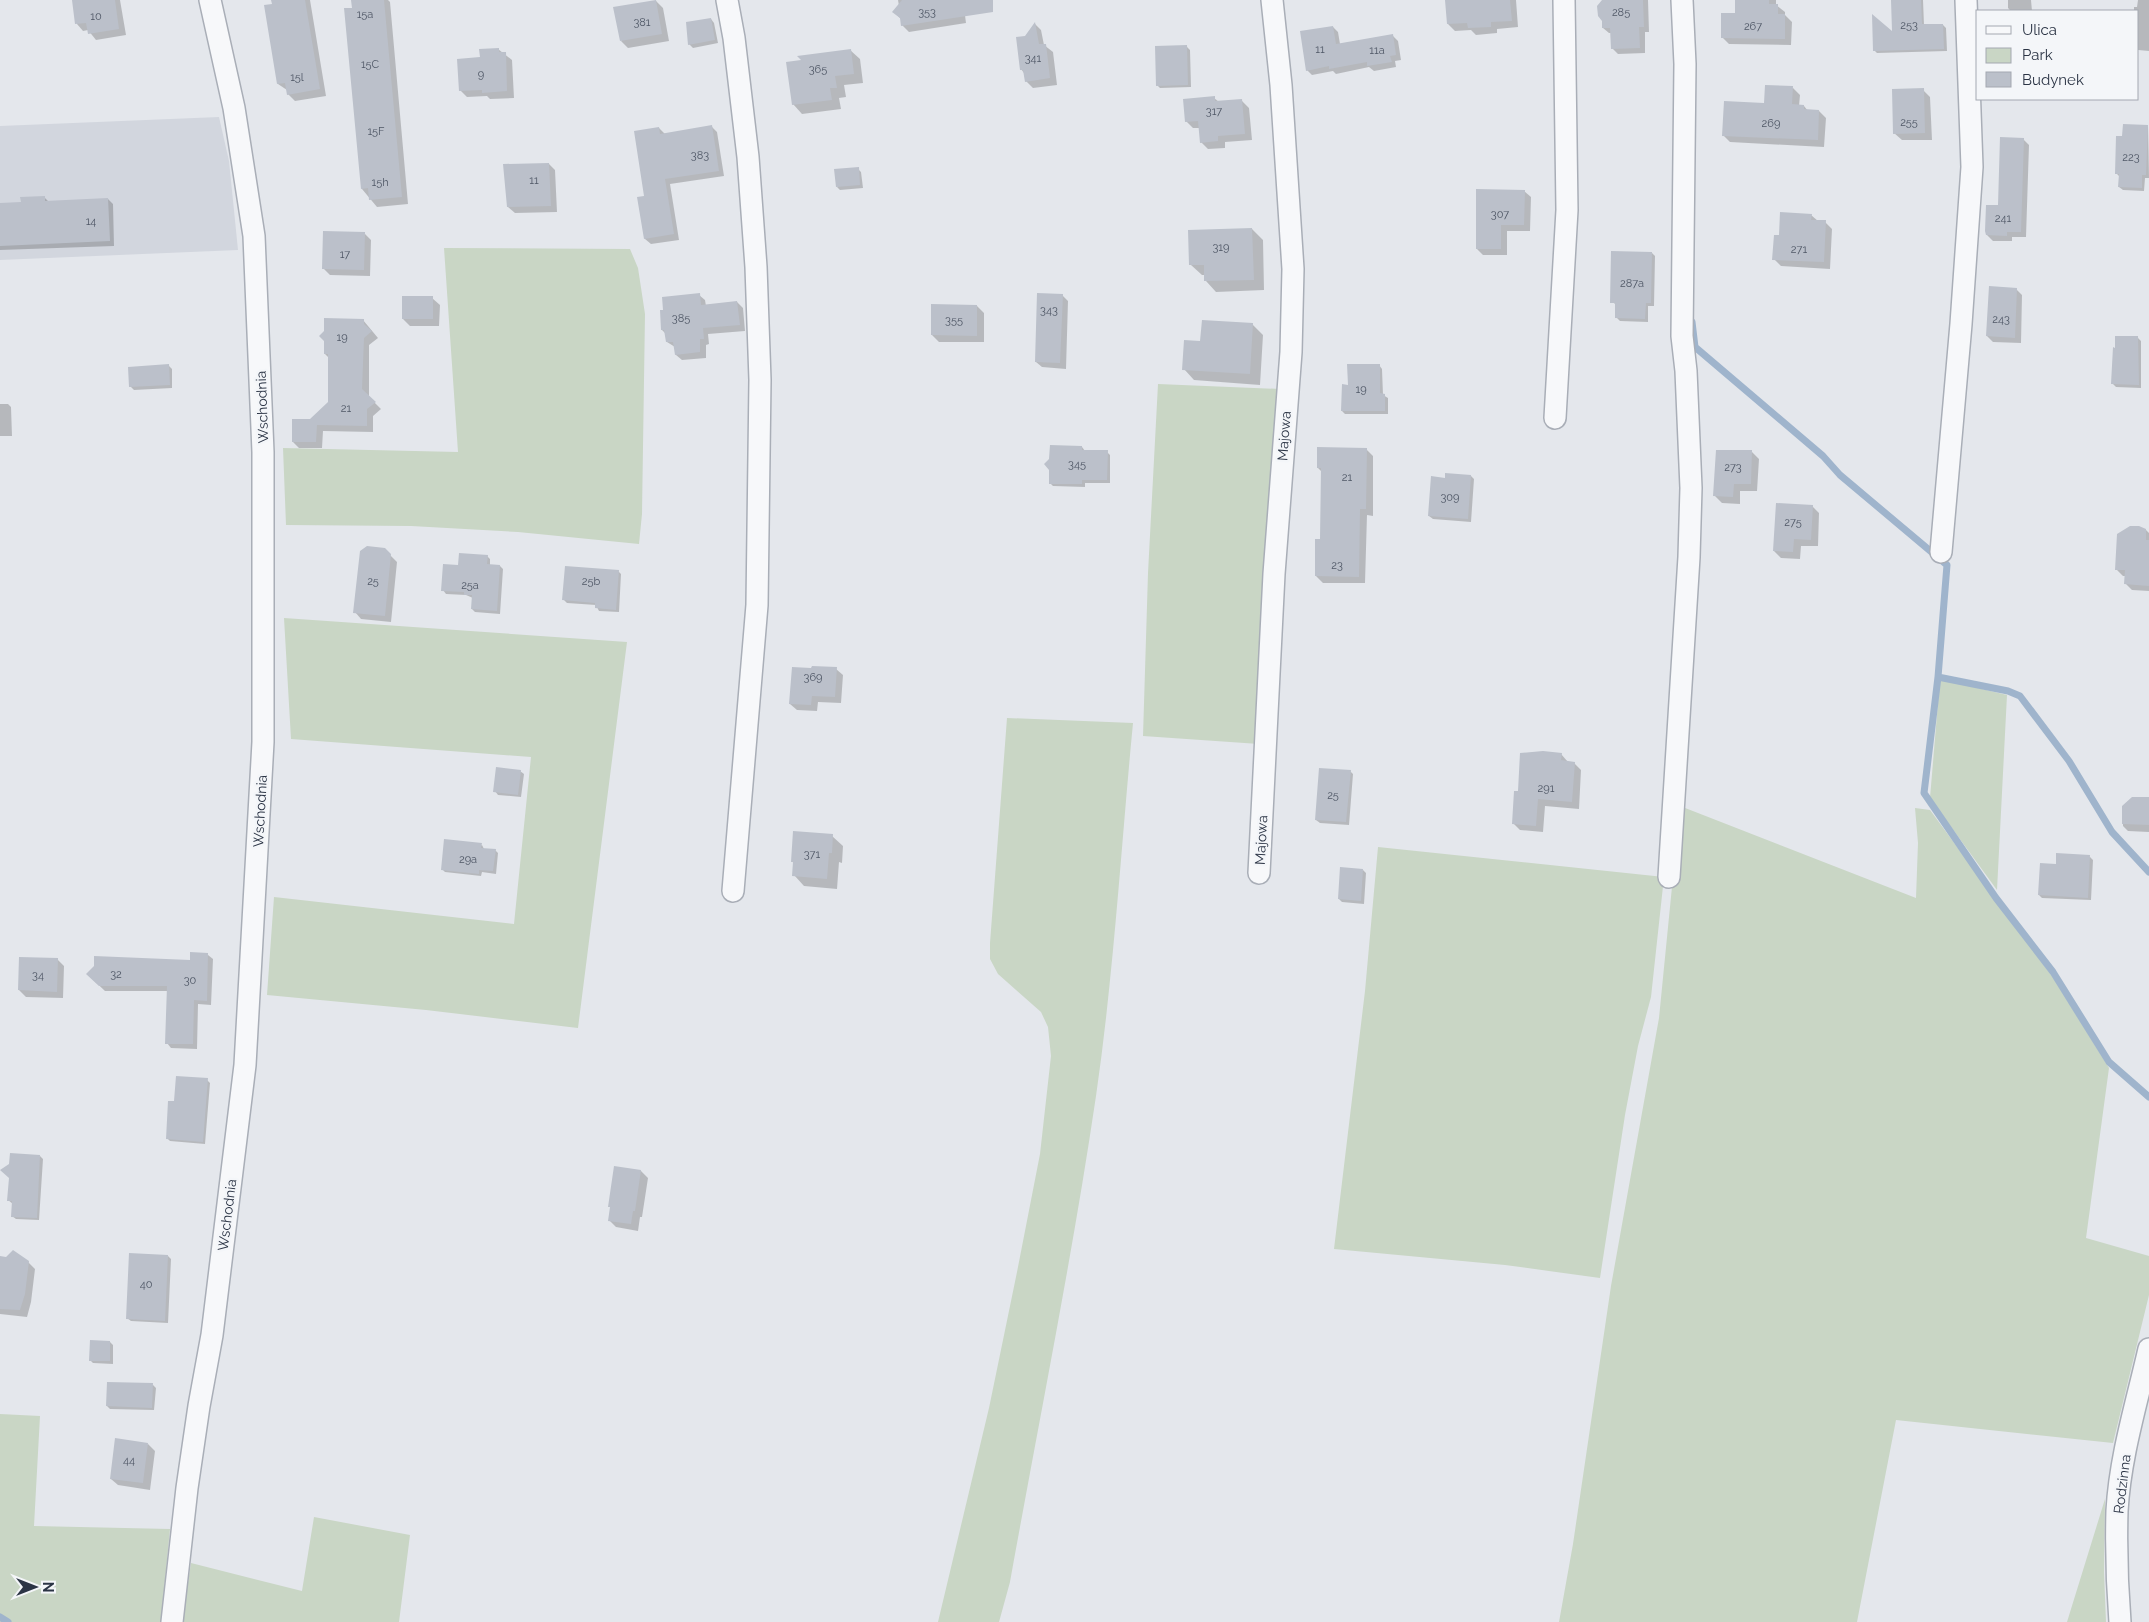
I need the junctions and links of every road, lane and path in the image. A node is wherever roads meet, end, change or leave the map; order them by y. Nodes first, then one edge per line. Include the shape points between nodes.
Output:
1 (210, 0) edge
2 (727, 0) edge
3 (1272, 0) edge
4 (1564, 0) edge
5 (1682, 0) edge
6 (1966, 0) edge
7 (1555, 418) dead end
8 (1941, 552) dead end
9 (1259, 873) dead end
10 (1669, 877) dead end
11 (733, 891) dead end
12 (2149, 1349) edge
13 (172, 1622) edge
14 (2120, 1622) edge

1 - 13 street, Wschodnia via 234,108 254,236 264,452 263,742 245,1065 212,1335 187,1488
2 - 11 street via 748,157 760,380 757,605
3 - 9 street, Majowa via 1293,269 1291,352 1274,574
4 - 7 street via 1567,210
5 - 10 street via 1685,64 1682,336 1691,488
6 - 8 street via 1972,167
12 - 14 street, Rodzinna via 2126,1449 2117,1510

